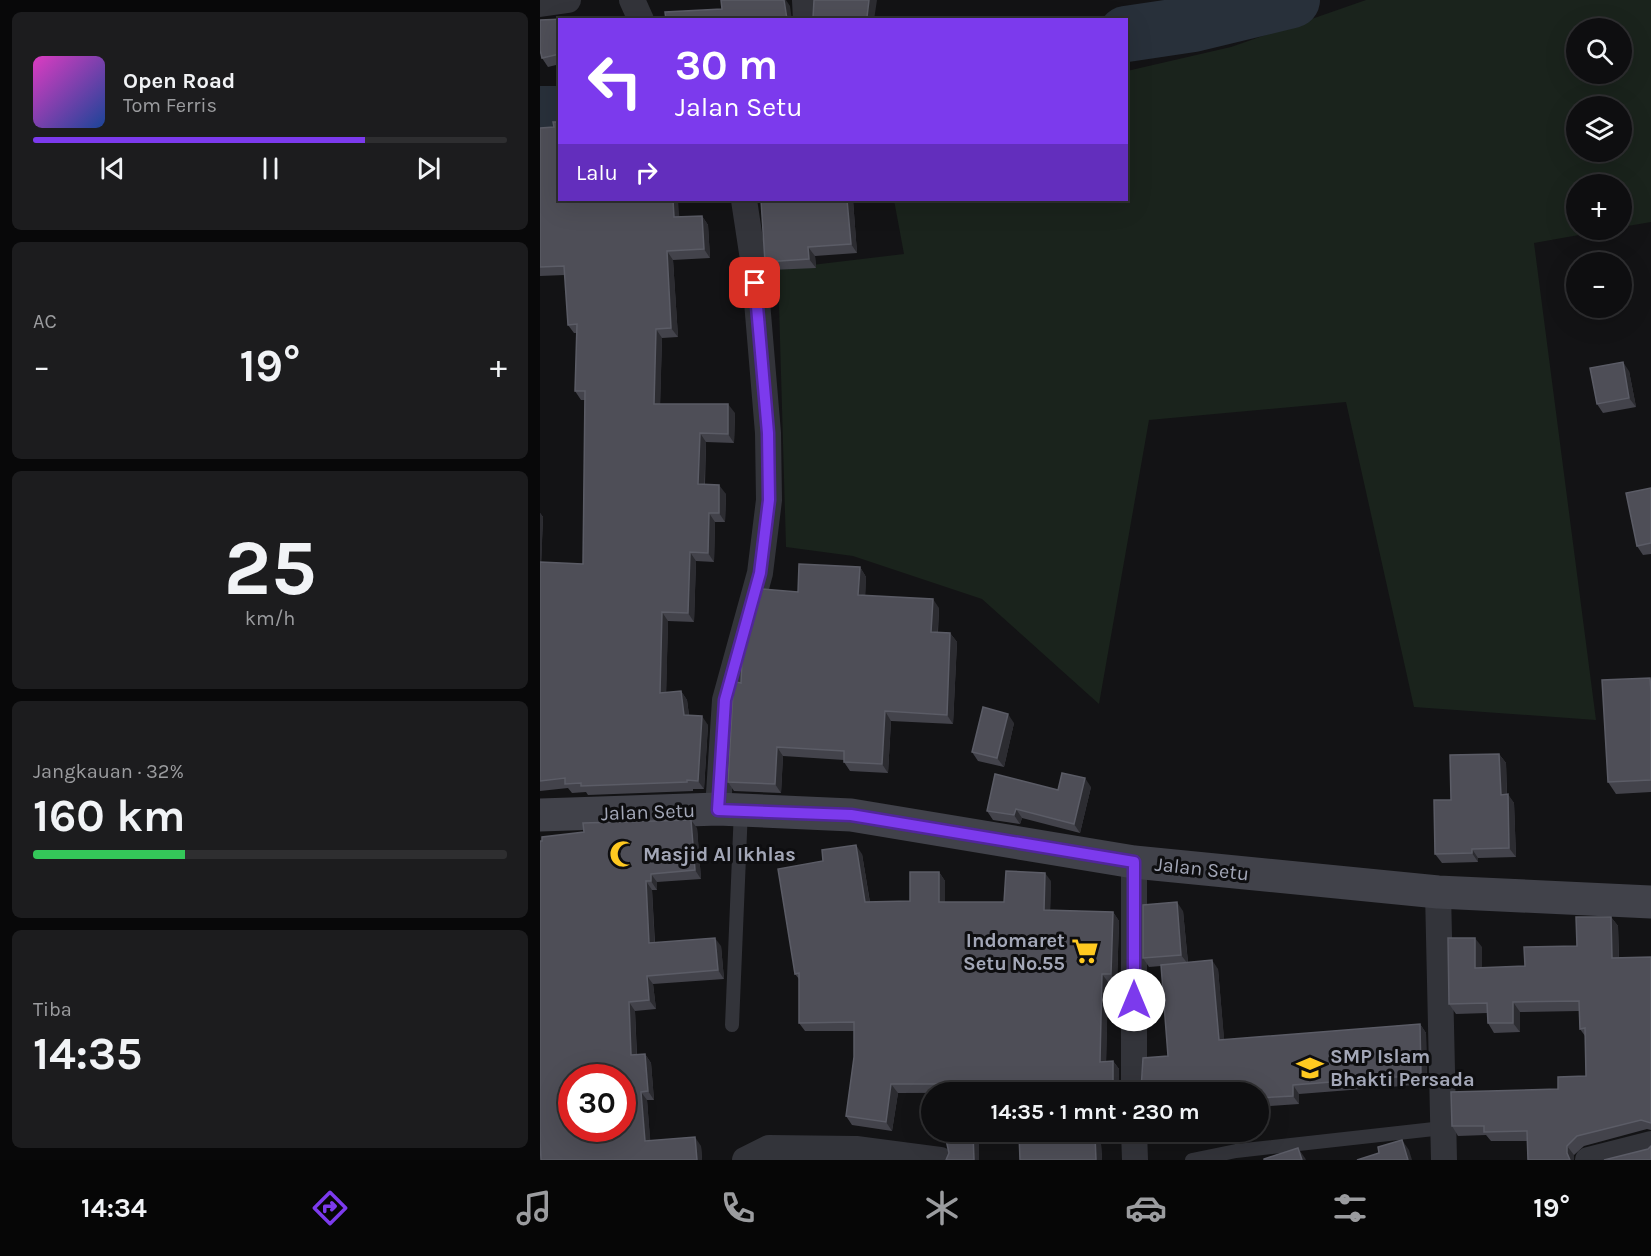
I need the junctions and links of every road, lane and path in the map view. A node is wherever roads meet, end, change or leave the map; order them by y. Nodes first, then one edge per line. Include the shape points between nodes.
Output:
1 (568, 0) edge
2 (632, 0) edge
3 (806, 0) edge
4 (540, 3) edge
5 (640, 18) edge
6 (806, 18) edge
7 (744, 201) edge
8 (730, 810) junction
9 (540, 815) edge
10 (1134, 862) junction
11 (1438, 892) junction
12 (1651, 903) edge
13 (732, 1025) dead end
14 (1134, 1082) edge
15 (1443, 1128) junction
16 (1134, 1142) edge
17 (1651, 1144) edge
18 (746, 1160) edge
19 (940, 1160) edge
20 (1135, 1160) edge
21 (1192, 1160) edge
22 (1444, 1160) edge
23 (1588, 1160) edge

1 - 4 street
2 - 5 street
3 - 6 street
7 - 8 street via 754,266 768,433 769,500 760,573 725,700
8 - 9 main road, Jalan Setu
8 - 10 main road, Jalan Setu via 851,815
8 - 13 lane
10 - 11 main road, Jalan Setu
10 - 14 street
11 - 12 main road, Jalan Setu
11 - 15 street
15 - 21 lane via 1236,1151
15 - 22 street
16 - 20 street
17 - 23 street
18 - 19 street via 769,1148 856,1149

